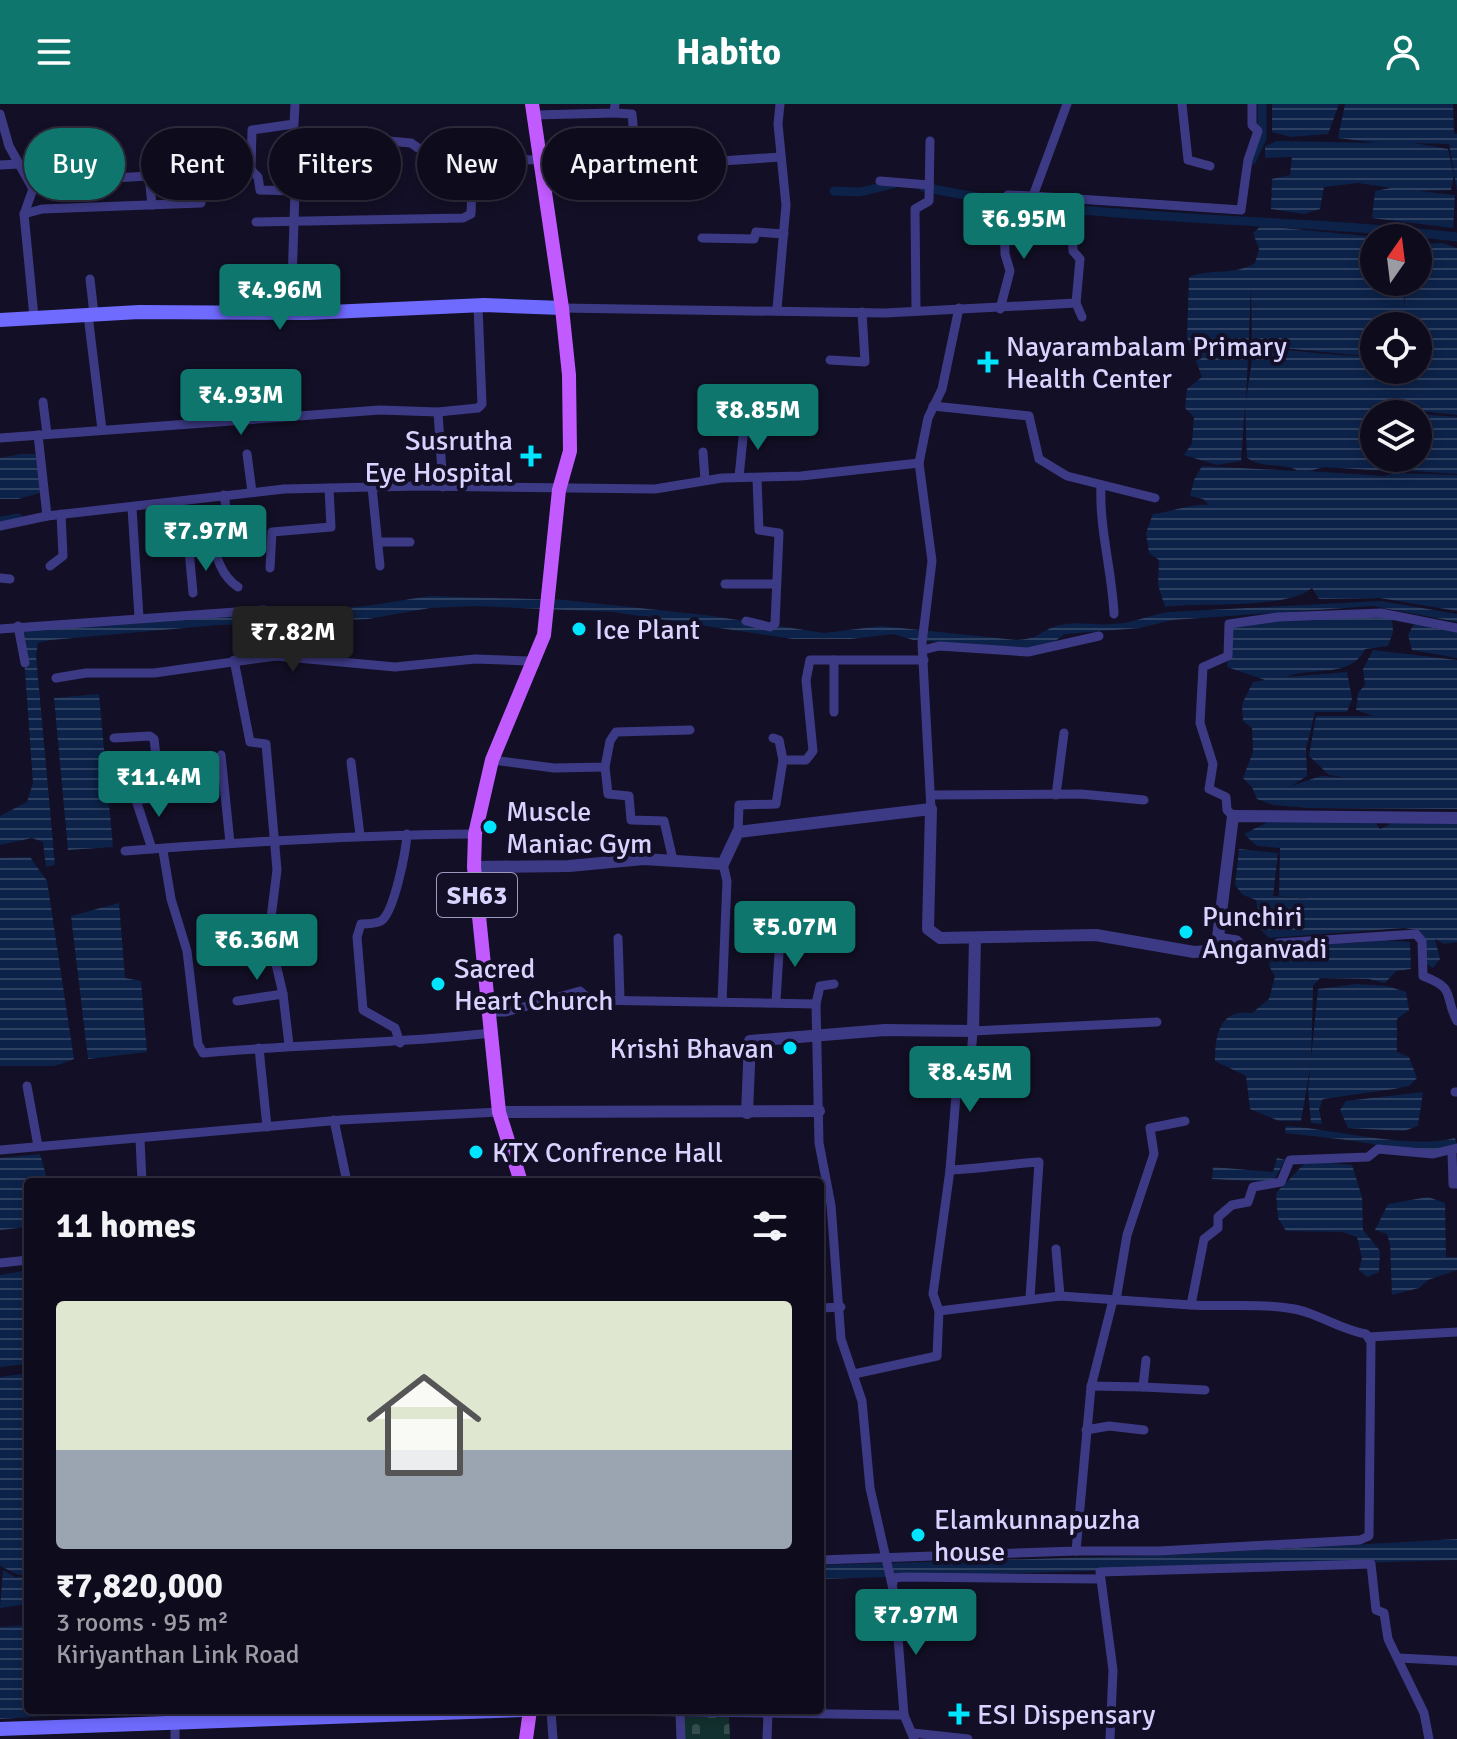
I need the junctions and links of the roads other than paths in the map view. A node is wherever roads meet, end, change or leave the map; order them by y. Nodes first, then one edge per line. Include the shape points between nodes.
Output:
1 (295, 104) edge
2 (780, 104) edge
3 (1067, 104) edge
4 (1182, 104) edge
5 (1252, 104) edge
6 (615, 108) edge
7 (1, 109) edge
8 (533, 109) edge
9 (634, 109) edge
10 (633, 125) dead end
11 (253, 130) edge
12 (930, 141) dead end
13 (526, 157) edge
14 (538, 157) junction
15 (781, 157) junction
16 (19, 164) junction
17 (0, 165) edge
18 (1210, 166) dead end
19 (253, 172) edge
20 (24, 173) edge
21 (880, 181) dead end
22 (929, 185) junction
23 (1033, 196) junction
24 (29, 200) edge
25 (151, 200) edge
26 (473, 200) edge
27 (201, 203) dead end
28 (152, 205) junction
29 (24, 214) junction
30 (295, 220) junction
31 (256, 222) dead end
32 (1072, 227) dead end
33 (784, 234) junction
34 (702, 238) dead end
35 (90, 279) dead end
36 (1076, 303) junction
37 (478, 306) junction
38 (562, 308) junction
39 (959, 308) junction
40 (777, 309) junction
41 (1000, 309) junction
42 (916, 311) junction
43 (862, 312) junction
44 (291, 313) junction
45 (91, 315) junction
46 (34, 317) junction
47 (1082, 317) dead end
48 (0, 320) edge
49 (830, 360) dead end
50 (43, 402) dead end
51 (933, 406) junction
52 (438, 412) junction
53 (774, 424) dead end
54 (102, 430) junction
55 (43, 435) junction
56 (0, 438) edge
57 (703, 452) dead end
58 (247, 454) dead end
59 (919, 463) junction
60 (739, 477) junction
61 (757, 479) junction
62 (705, 480) junction
63 (1101, 485) junction
64 (372, 487) junction
65 (443, 487) junction
66 (329, 488) junction
67 (559, 490) junction
68 (252, 492) junction
69 (224, 495) junction
70 (1155, 498) dead end
71 (132, 508) junction
72 (61, 514) junction
73 (47, 516) junction
74 (0, 526) edge
75 (211, 535) junction
76 (378, 542) junction
77 (410, 542) dead end
78 (50, 566) dead end
79 (380, 566) dead end
80 (270, 568) dead end
81 (725, 584) dead end
82 (776, 584) junction
83 (238, 587) dead end
84 (193, 593) dead end
85 (264, 610) dead end
86 (1114, 614) dead end
87 (139, 617) junction
88 (746, 621) dead end
89 (18, 626) junction
90 (1457, 628) edge
91 (0, 629) edge
92 (1099, 636) dead end
93 (923, 651) junction
94 (234, 660) junction
95 (834, 660) junction
96 (25, 663) dead end
97 (535, 664) junction
98 (56, 678) dead end
99 (834, 712) dead end
100 (690, 730) dead end
101 (1064, 733) dead end
102 (114, 738) dead end
103 (773, 738) dead end
104 (221, 755) dead end
105 (492, 760) junction
106 (783, 760) junction
107 (131, 762) dead end
108 (351, 762) dead end
109 (605, 767) junction
110 (1056, 795) junction
111 (136, 800) junction
112 (1144, 800) dead end
113 (931, 802) junction
114 (1233, 816) junction
115 (1457, 818) edge
116 (738, 832) junction
117 (407, 834) junction
118 (475, 834) junction
119 (360, 835) junction
120 (271, 839) junction
121 (230, 843) junction
122 (152, 849) junction
123 (125, 851) dead end
124 (163, 851) junction
125 (673, 860) junction
126 (723, 864) junction
127 (474, 867) junction
128 (269, 934) junction
129 (780, 937) dead end
130 (1218, 937) junction
131 (618, 938) dead end
132 (975, 938) junction
133 (238, 939) dead end
134 (834, 984) dead end
135 (283, 994) junction
136 (620, 999) junction
137 (237, 1001) dead end
138 (776, 1001) junction
139 (722, 1002) junction
140 (816, 1004) junction
141 (488, 1012) junction
142 (1457, 1021) edge
143 (1157, 1022) dead end
144 (973, 1031) junction
145 (491, 1033) junction
146 (814, 1037) junction
147 (400, 1043) junction
148 (289, 1045) junction
149 (259, 1048) junction
150 (27, 1086) dead end
151 (819, 1111) junction
152 (499, 1112) junction
153 (747, 1113) junction
154 (334, 1120) junction
155 (1185, 1121) dead end
156 (267, 1127) junction
157 (140, 1139) junction
158 (38, 1146) junction
159 (0, 1150) edge
160 (1454, 1150) edge
161 (950, 1170) junction
162 (142, 1178) edge
163 (346, 1178) edge
164 (520, 1178) edge
165 (1457, 1184) edge
166 (1056, 1249) dead end
167 (24, 1260) edge
168 (0, 1263) edge
169 (1060, 1296) junction
170 (1030, 1298) junction
171 (1115, 1300) junction
172 (1191, 1305) junction
173 (841, 1307) junction
174 (824, 1308) edge
175 (939, 1311) junction
176 (1457, 1332) edge
177 (1368, 1337) junction
178 (1146, 1360) dead end
179 (854, 1374) junction
180 (1091, 1386) junction
181 (1143, 1387) junction
182 (1205, 1390) dead end
183 (1086, 1430) junction
184 (1144, 1430) dead end
185 (1076, 1551) junction
186 (888, 1558) junction
187 (824, 1560) edge
188 (1100, 1579) junction
189 (895, 1598) junction
190 (1399, 1658) junction
191 (1457, 1661) edge
192 (406, 1714) edge
193 (530, 1714) edge
194 (551, 1714) edge
195 (680, 1714) edge
196 (768, 1714) edge
197 (822, 1714) edge
198 (904, 1715) junction
199 (175, 1722) junction
200 (0, 1729) edge
201 (914, 1736) edge
202 (175, 1739) edge
203 (526, 1739) edge
204 (553, 1739) edge
205 (681, 1739) edge
206 (767, 1739) edge
207 (968, 1739) edge
208 (1110, 1739) edge
209 (1429, 1739) edge

1 - 11 street via 294,124
2 - 15 street
3 - 23 street
4 - 18 street via 1188,160
5 - 23 street via 1252,125 1258,131 1241,210
6 - 8 street
6 - 9 street
7 - 16 street
8 - 14 main road, SH63
9 - 10 street
12 - 22 street
13 - 14 street
14 - 15 street via 682,162 711,152 721,161
14 - 38 main road, SH63
15 - 33 street
16 - 17 street
16 - 20 street
19 - 30 street via 260,190 295,191
21 - 22 street
22 - 42 street via 929,201 915,209
23 - 41 street via 1008,195 1004,203 1010,271
24 - 29 street
25 - 28 street
26 - 30 street via 471,214 463,218
27 - 28 street
28 - 29 street
29 - 46 street
30 - 31 street
30 - 44 street
32 - 36 street via 1073,251 1080,259
33 - 34 street
33 - 40 street
35 - 45 street
36 - 41 street
36 - 47 street
37 - 38 main road
37 - 44 main road
37 - 52 street via 482,404
38 - 40 street
38 - 67 main road, SH63 via 570,451
39 - 41 street
39 - 42 street
39 - 51 street via 942,389
40 - 43 street
42 - 43 street
43 - 49 street via 865,362
44 - 45 main road
45 - 46 main road
45 - 54 street
46 - 48 main road
50 - 55 street
51 - 59 street
51 - 63 street via 1029,416 1039,459 1067,476
52 - 54 street via 380,410
52 - 65 street
53 - 60 street via 744,428
54 - 55 street
55 - 56 street
55 - 73 street
57 - 62 street
58 - 68 street
59 - 61 street
59 - 93 street via 932,561
60 - 61 street
60 - 62 street
61 - 82 street via 759,530 779,533
62 - 67 street via 655,489
63 - 70 street
63 - 86 street via 1100,527 1108,551
64 - 65 street
64 - 66 street
64 - 76 street
65 - 67 street
66 - 68 street
66 - 80 street via 331,527 272,532
67 - 97 main road, SH63 via 550,590
68 - 69 street
69 - 71 street
69 - 75 street via 230,531
71 - 72 street
71 - 87 street
72 - 73 street
72 - 78 street via 63,556
73 - 74 street
75 - 83 street via 217,560
75 - 84 street via 188,540
76 - 77 street
76 - 79 street
81 - 82 street
82 - 88 street via 775,624
85 - 87 street
87 - 89 street
89 - 91 street
89 - 96 street
90 - 114 street via 1381,613 1229,624 1228,656 1203,667 1200,704 1203,740 1213,764 1209,789 1226,797
92 - 93 street via 1028,652 939,646
93 - 95 street
93 - 113 street
94 - 97 street via 276,656 406,667 475,659
94 - 98 street via 154,673
94 - 120 street via 250,742 266,744
95 - 99 street
95 - 106 street via 810,660 806,680 813,751 806,760
97 - 105 main road, SH63
100 - 109 street via 616,732
101 - 110 street
102 - 111 street via 154,739 161,797
103 - 106 street via 779,740
104 - 121 street
105 - 109 street via 554,768
105 - 118 main road, SH63
106 - 116 street via 776,804 739,805
107 - 111 street
108 - 119 street
109 - 125 street via 608,794 629,796 631,820 664,821
110 - 112 street
110 - 113 street
111 - 122 street
113 - 116 street
113 - 132 street via 928,929 940,938
114 - 115 street
114 - 130 street
116 - 126 street
117 - 118 street
117 - 119 street
117 - 147 street via 404,872 387,915 377,923 361,924 357,937 363,1010 395,1028
118 - 127 main road, SH63
119 - 120 street
120 - 121 street
120 - 128 street via 277,870
121 - 124 street
122 - 123 street
122 - 124 street
124 - 149 street via 187,951 198,1044 203,1053
125 - 126 street
125 - 127 street
126 - 139 street via 727,881
127 - 141 main road, SH63
128 - 133 street
128 - 135 street
129 - 138 street
130 - 132 street via 1208,951 1194,952 1096,935
130 - 142 street via 1237,940 1248,952 1265,956 1278,943 1416,934 1422,941 1423,976 1450,990
131 - 136 street
132 - 144 street
134 - 140 street via 820,986
135 - 137 street
135 - 148 street
136 - 139 street
136 - 141 street via 590,1000 580,991 506,1012
138 - 139 street
138 - 140 street
140 - 146 street
141 - 145 main road, SH63
143 - 144 street
144 - 146 street via 885,1030
144 - 161 street via 971,1057 959,1058
145 - 147 street
145 - 152 main road, SH63
146 - 151 street
146 - 153 street via 750,1041
147 - 148 street
148 - 149 street
149 - 156 street
150 - 158 street
151 - 153 street
151 - 173 street
152 - 153 street
152 - 154 street
152 - 164 main road, SH63
154 - 156 street
154 - 163 street
155 - 171 street via 1150,1128 1154,1154 1127,1235
156 - 157 street
157 - 158 street
157 - 162 street
158 - 159 street
160 - 165 street
160 - 172 street via 1378,1149 1368,1157 1290,1160 1281,1182 1253,1187 1248,1202 1232,1205 1218,1217 1218,1228 1204,1239
161 - 170 street via 1039,1162
161 - 175 street via 933,1294
166 - 169 street
167 - 168 street
169 - 170 street
169 - 171 street
170 - 175 street
171 - 172 street
171 - 180 street
172 - 177 street via 1288,1308
173 - 174 street
173 - 179 street via 841,1339
175 - 179 street via 937,1356
176 - 177 street
177 - 185 street via 1369,1536 1159,1551
178 - 181 street
179 - 186 street via 867,1434 870,1488
180 - 181 street
180 - 183 street
181 - 182 street
183 - 184 street
183 - 185 street
185 - 186 street
186 - 187 street
186 - 189 street
188 - 189 street via 893,1578
188 - 190 street via 1100,1572 1371,1564 1376,1610 1384,1613 1388,1639
188 - 208 street via 1113,1670
189 - 198 street
190 - 191 street
190 - 209 street via 1424,1713
192 - 199 main road
193 - 203 main road
194 - 204 street
195 - 205 street
196 - 206 street
197 - 198 street
198 - 201 street
199 - 200 main road
199 - 202 street
201 - 207 street

